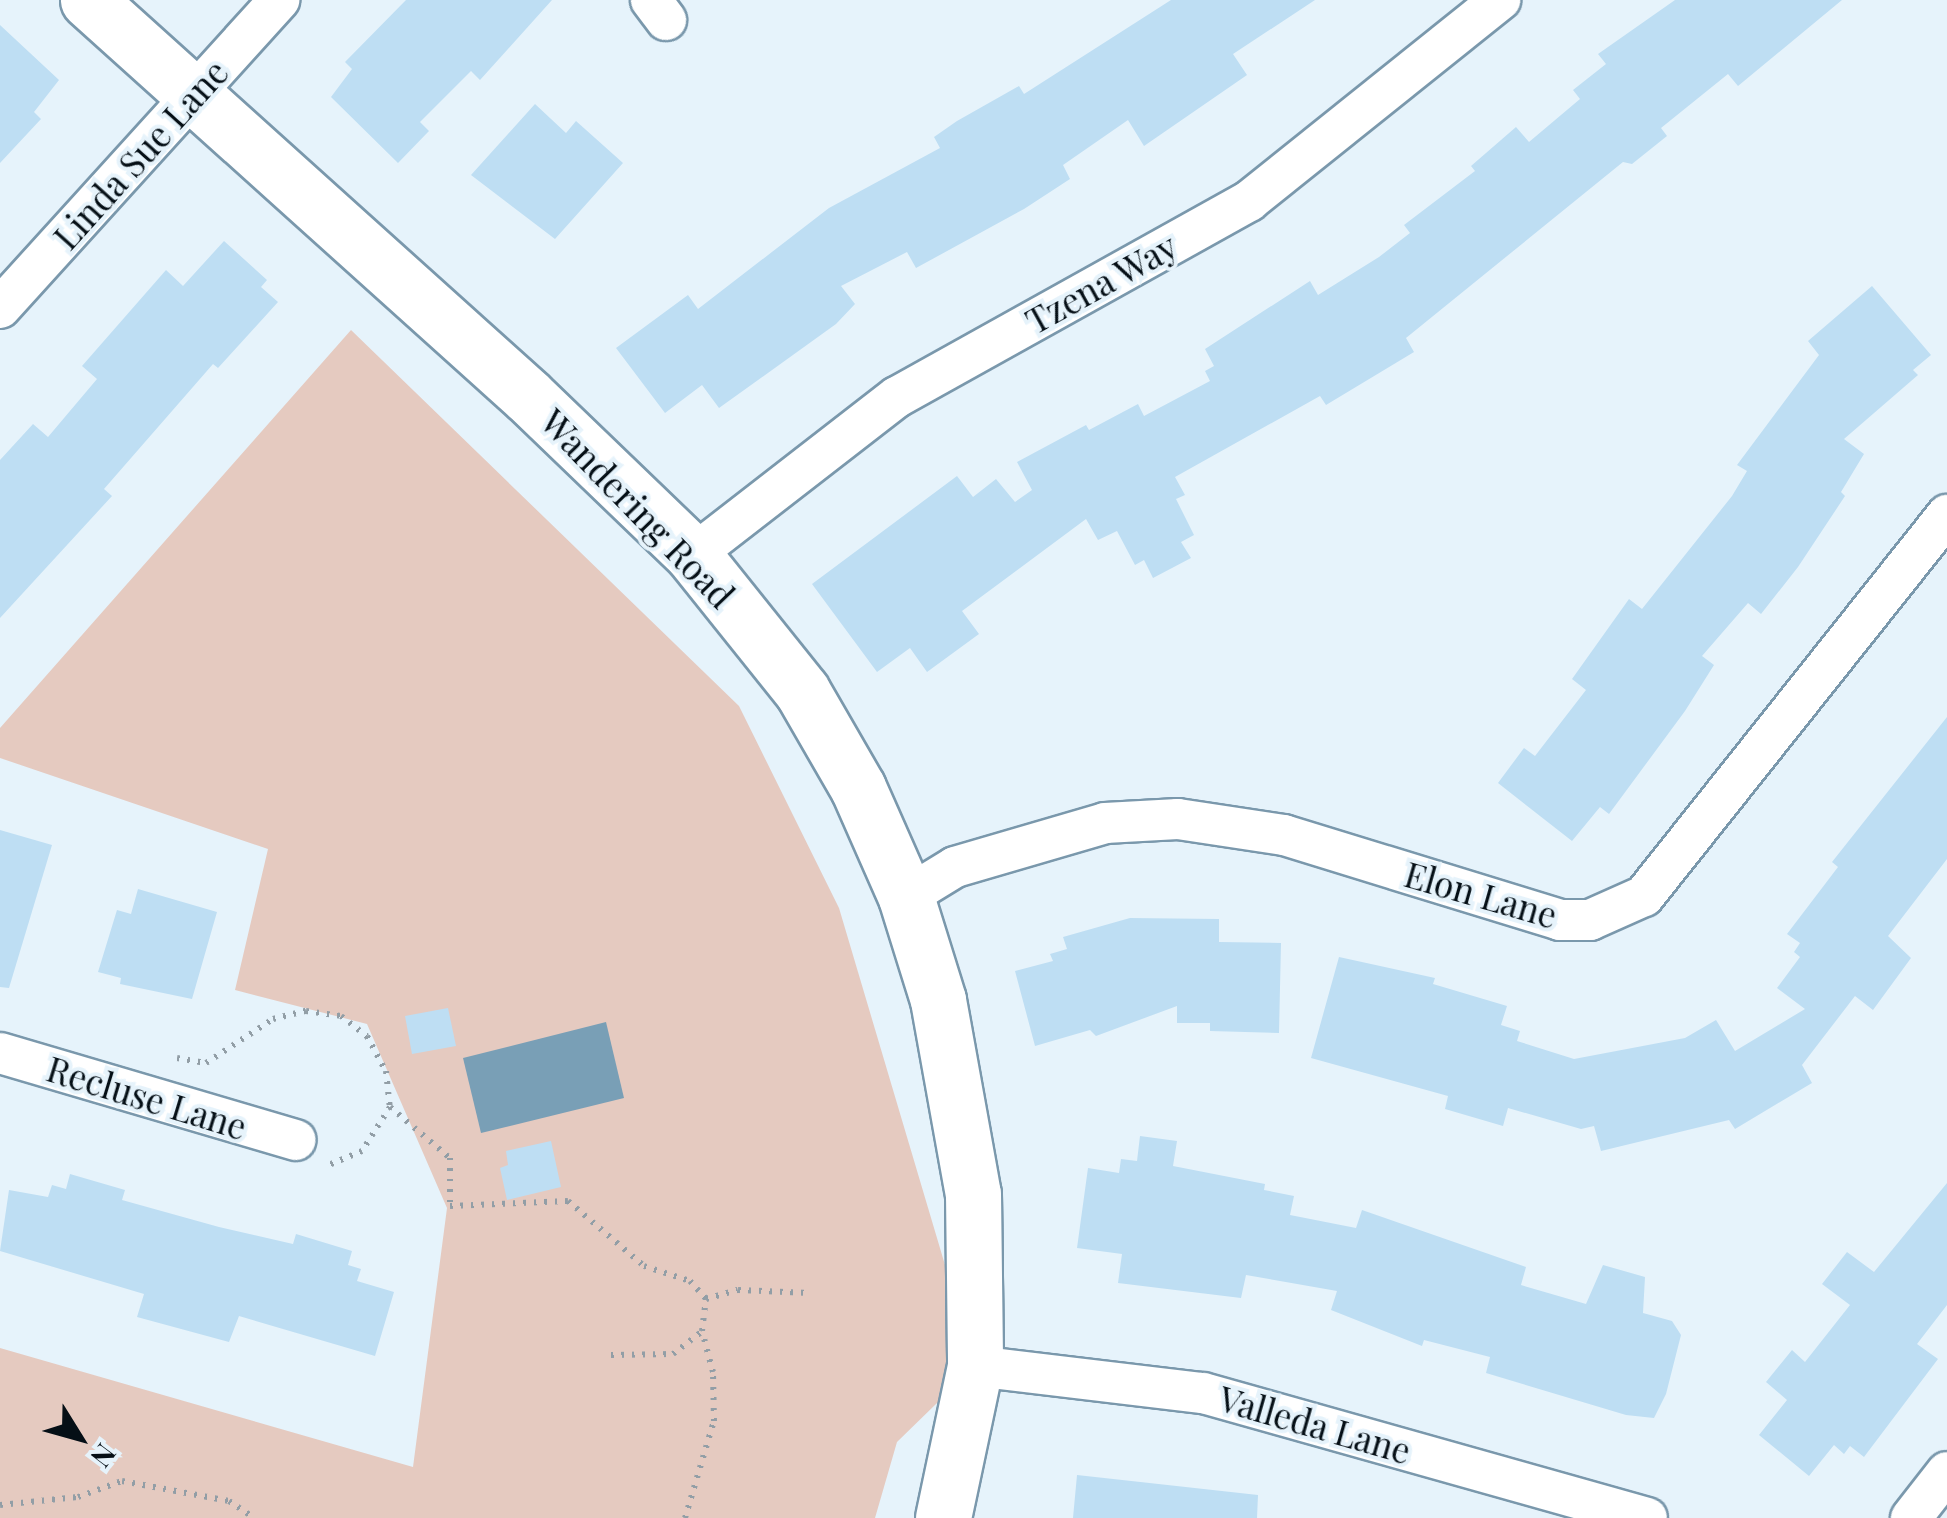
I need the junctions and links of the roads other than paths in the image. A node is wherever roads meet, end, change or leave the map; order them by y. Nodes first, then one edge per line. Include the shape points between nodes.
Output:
1 (88, 0) edge
2 (279, 0) edge
3 (1500, 0) edge
4 (192, 97) junction
5 (0, 308) edge
6 (1947, 514) edge
7 (693, 555) junction
8 (906, 896) junction
9 (0, 1053) edge
10 (294, 1140) dead end
11 (976, 1366) junction
12 (1947, 1472) edge
13 (943, 1518) edge
14 (1647, 1518) edge
15 (1911, 1518) edge

1 - 4 street, Wandering Road
2 - 4 street, Linda Sue Lane
3 - 7 street, Tzena Way via 1249,201 896,397
4 - 5 street, Linda Sue Lane
4 - 7 street, Wandering Road via 528,396
6 - 8 street, Elon Lane via 1644,896 1590,920 1560,920 1284,835 1178,819 1106,823 955,867
7 - 8 street, Wandering Road via 802,691 858,788
8 - 11 street, Wandering Road via 938,1000 973,1194
9 - 10 street, Recluse Lane
11 - 13 street, Wandering Road
11 - 14 street, Valleda Lane via 1203,1393
12 - 15 street

